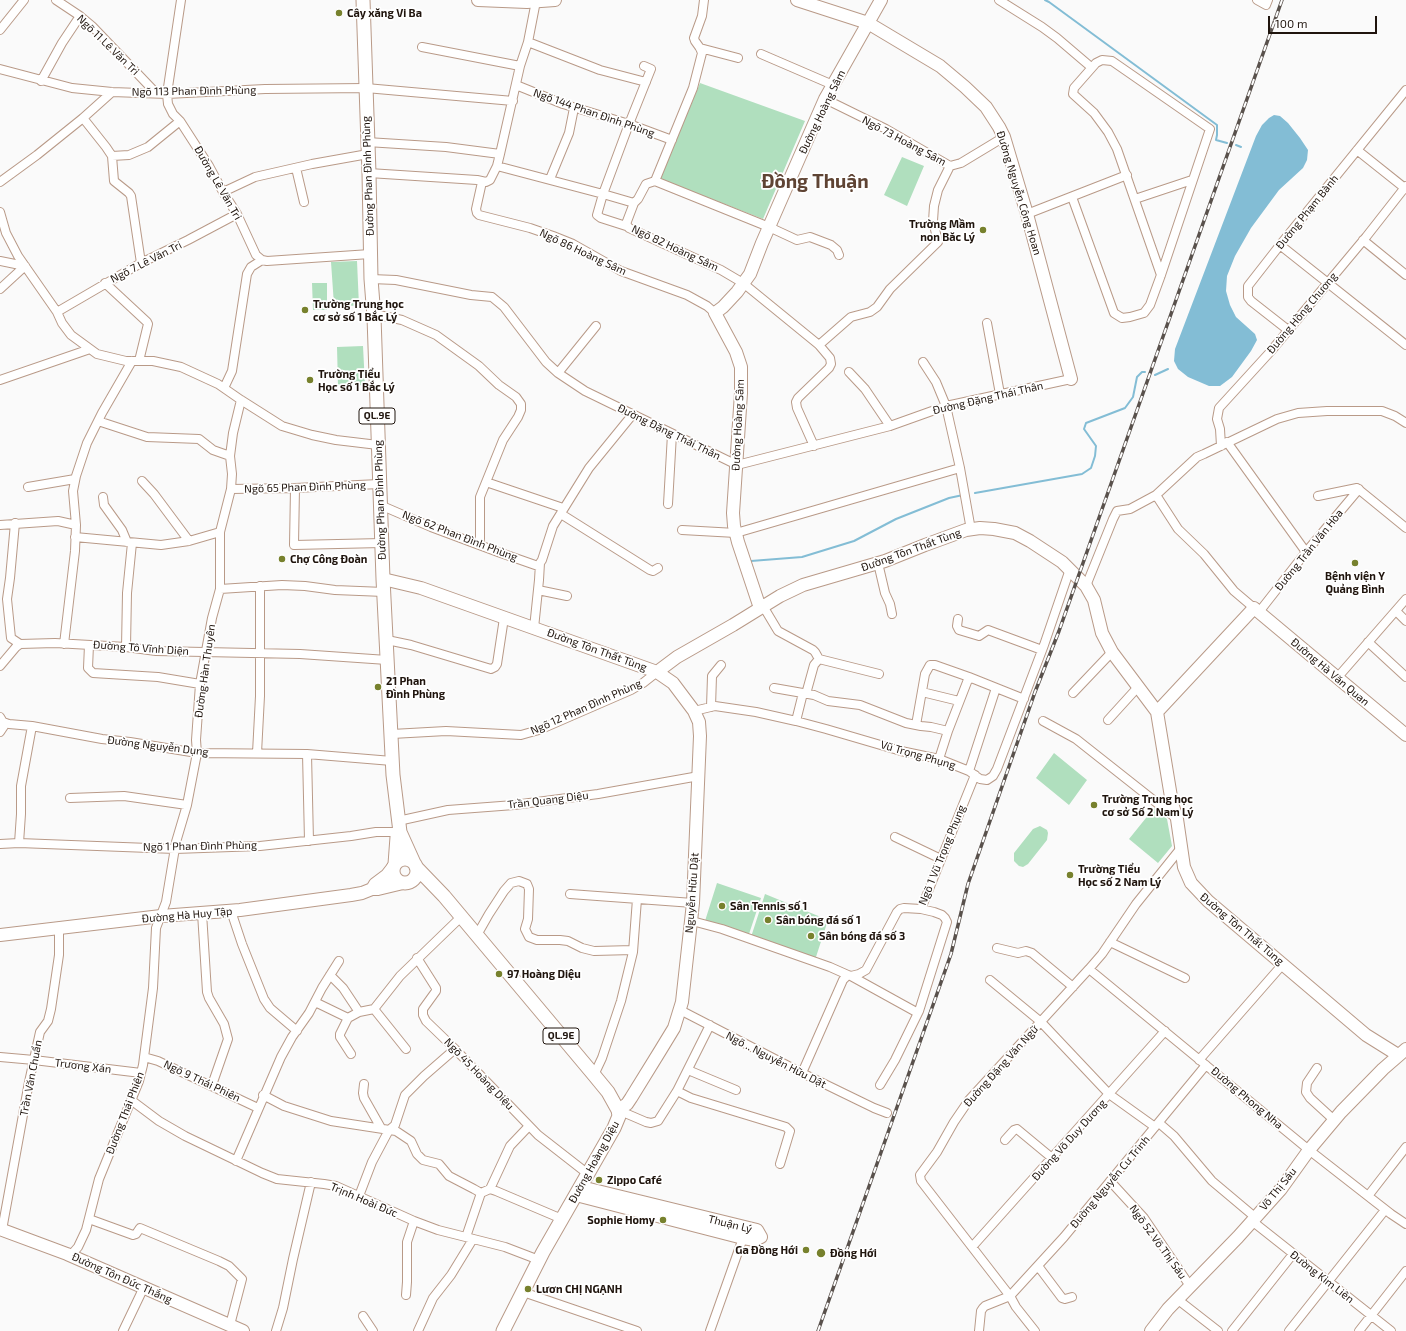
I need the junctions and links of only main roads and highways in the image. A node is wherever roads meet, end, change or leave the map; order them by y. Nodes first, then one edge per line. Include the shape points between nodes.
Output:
1 (363, 0) edge
2 (399, 826) junction
3 (394, 865) junction
4 (415, 865) junction
5 (406, 883) junction
6 (444, 896) junction
7 (503, 1331) edge

1 - 2 main road, Đường Phan Đình Phùng / QL.9E via 379,484 392,761
2 - 3 main road, Đường Phan Đình Phùng / QL.9E
2 - 4 main road, Đường Phan Đình Phùng / QL.9E
3 - 4 main road via 406,859
3 - 5 main road via 394,877 399,882
4 - 5 main road via 416,876
4 - 6 main road, Đường Hoàng Diệu / QL.9E
5 - 6 main road, Đường Hoàng Diệu / QL.9E via 425,887
6 - 7 main road, Đường Hoàng Diệu / QL.9E via 608,1092 618,1110 618,1120

